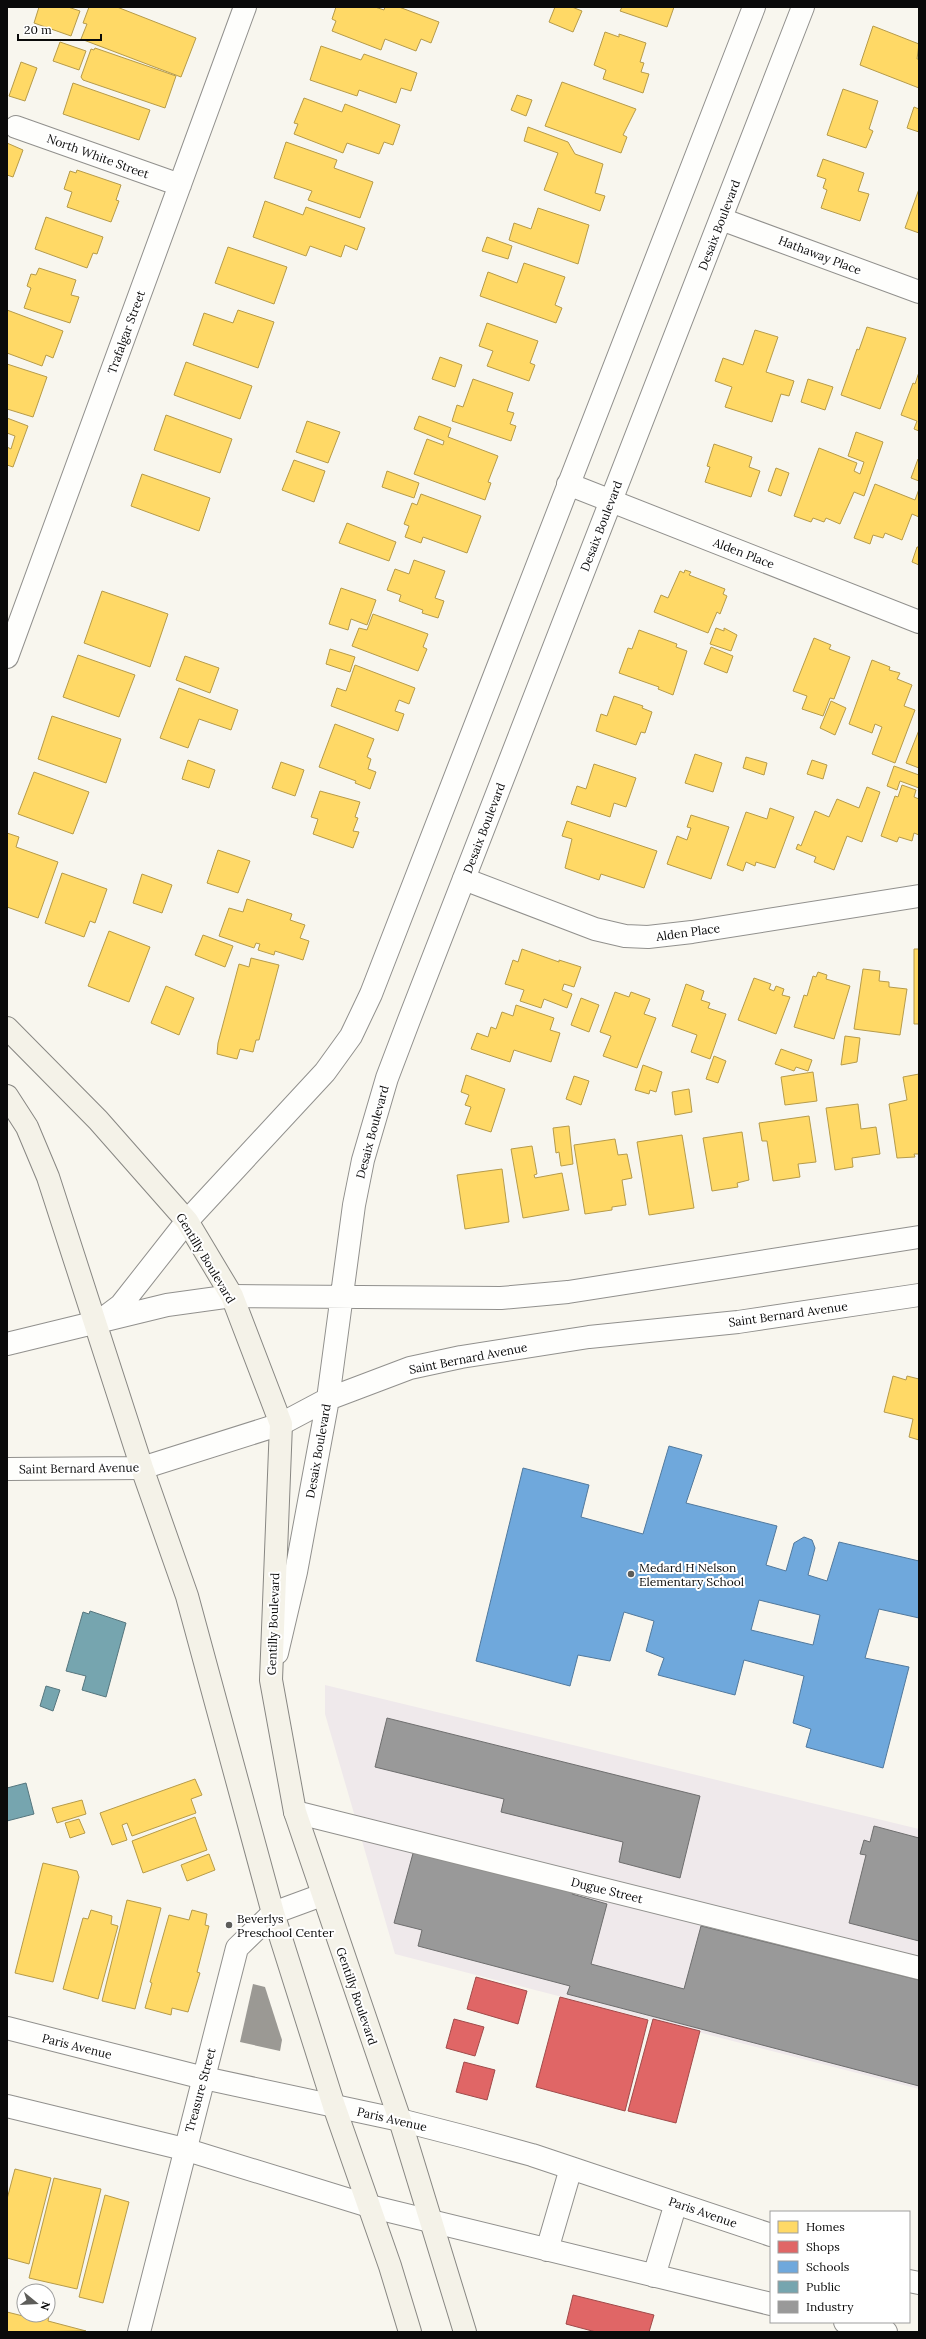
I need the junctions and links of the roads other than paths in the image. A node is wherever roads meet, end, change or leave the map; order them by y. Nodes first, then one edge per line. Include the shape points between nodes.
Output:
1 (245, 7) edge
2 (754, 7) edge
3 (803, 7) edge
4 (16, 127) dead end
5 (180, 185) junction
6 (721, 219) junction
7 (919, 292) edge
8 (568, 484) junction
9 (611, 501) junction
10 (919, 622) edge
11 (7, 657) edge
12 (464, 879) junction
13 (919, 896) edge
14 (7, 1028) edge
15 (7, 1096) edge
16 (187, 1221) junction
17 (919, 1237) edge
18 (919, 1294) edge
19 (232, 1296) junction
20 (341, 1296) junction
21 (96, 1323) junction
22 (7, 1344) edge
23 (328, 1399) junction
24 (281, 1424) junction
25 (142, 1468) junction
26 (7, 1469) edge
27 (271, 1680) junction
28 (295, 1812) junction
29 (322, 1895) junction
30 (273, 1913) junction
31 (919, 1968) edge
32 (7, 2028) edge
33 (204, 2078) junction
34 (7, 2106) edge
35 (334, 2106) junction
36 (400, 2120) junction
37 (184, 2149) junction
38 (571, 2168) junction
39 (676, 2203) junction
40 (369, 2206) junction
41 (432, 2222) junction
42 (770, 2235) edge
43 (547, 2250) junction
44 (654, 2276) junction
45 (770, 2304) edge
46 (849, 2323) edge
47 (139, 2332) edge
48 (410, 2332) edge
49 (465, 2332) edge
50 (886, 2332) edge

1 - 5 street, Trafalgar Street
2 - 8 street
3 - 6 street, Desaix Boulevard
4 - 5 street, North White Street
5 - 11 street, Trafalgar Street
6 - 7 street, Hathaway Place
6 - 9 street, Desaix Boulevard
8 - 9 street, Alden Place
8 - 16 street via 371,994 351,1036 305,1094
9 - 10 street, Alden Place
9 - 12 street, Desaix Boulevard
12 - 13 street, Alden Place via 595,929 625,936 648,937
12 - 20 street, Desaix Boulevard via 409,1020 374,1120 354,1205
14 - 16 main road, Gentilly Boulevard via 98,1120
15 - 21 main road via 27,1126 48,1177
16 - 19 main road, Gentilly Boulevard
16 - 21 street via 121,1305
17 - 20 street via 568,1292 502,1298
18 - 23 street, Saint Bernard Avenue via 738,1322 589,1337 461,1357 410,1368
19 - 20 street
19 - 21 street via 168,1305
19 - 24 main road, Gentilly Boulevard
20 - 23 street, Desaix Boulevard
21 - 22 street
21 - 25 main road
23 - 24 street, Saint Bernard Avenue
23 - 27 street, Desaix Boulevard via 296,1572
24 - 25 street, Saint Bernard Avenue
24 - 27 main road, Gentilly Boulevard
25 - 26 street, Saint Bernard Avenue
25 - 30 main road via 187,1596
27 - 28 main road, Gentilly Boulevard
28 - 29 main road, Gentilly Boulevard
28 - 31 street, Dugue Street
29 - 30 street, Treasure Street
29 - 36 main road, Gentilly Boulevard
30 - 33 street, Treasure Street via 237,1948
30 - 35 main road
32 - 33 street, Paris Avenue
33 - 35 street, Paris Avenue
33 - 37 street, Treasure Street
34 - 37 street
35 - 36 street, Paris Avenue
35 - 40 main road
36 - 38 street, Paris Avenue
36 - 41 main road, Gentilly Boulevard
37 - 40 street
37 - 47 street, Treasure Street
38 - 39 street, Paris Avenue
38 - 43 street
39 - 42 street, Paris Avenue
39 - 44 street
40 - 41 street
40 - 48 main road
41 - 43 street
41 - 49 main road, Gentilly Boulevard
43 - 44 street
44 - 45 street
46 - 50 street

